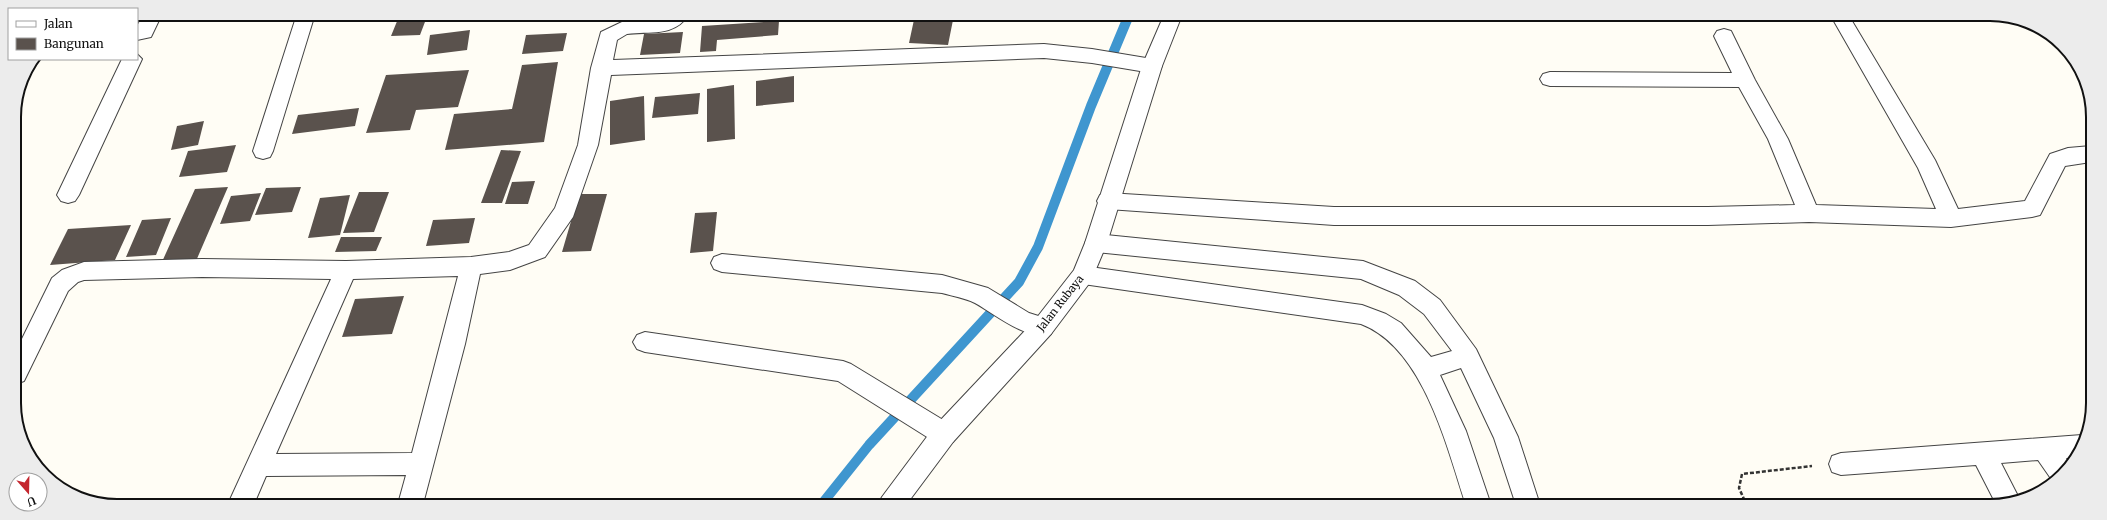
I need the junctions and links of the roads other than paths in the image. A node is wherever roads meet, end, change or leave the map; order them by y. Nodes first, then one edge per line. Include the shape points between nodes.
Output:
1 (149, 21) edge
2 (304, 21) edge
3 (672, 21) edge
4 (1169, 21) edge
5 (1843, 21) edge
6 (1724, 36) dead end
7 (139, 38) edge
8 (132, 60) edge
9 (1143, 64) junction
10 (601, 68) junction
11 (1550, 79) dead end
12 (1745, 80) junction
13 (263, 151) dead end
14 (2086, 154) edge
15 (68, 195) dead end
16 (1108, 201) junction
17 (1809, 213) junction
18 (1951, 218) junction
19 (1096, 244) junction
20 (722, 263) dead end
21 (471, 266) junction
22 (346, 270) junction
23 (1083, 275) junction
24 (1043, 327) junction
25 (645, 342) dead end
26 (1468, 356) junction
27 (21, 364) edge
28 (1426, 370) junction
29 (944, 434) junction
30 (2075, 447) edge
31 (2044, 449) junction
32 (1983, 453) junction
33 (422, 464) junction
34 (1841, 464) road end
35 (258, 465) junction
36 (2059, 469) edge
37 (2006, 497) edge
38 (243, 499) edge
39 (413, 499) edge
40 (896, 499) edge
41 (1477, 499) edge
42 (1526, 499) edge

1 - 7 street
2 - 13 street
3 - 10 street via 667,24 624,28 615,32 608,37
4 - 9 street, Jalan Rubaya
5 - 18 street via 1928,166
6 - 12 street
8 - 15 street
9 - 10 street via 1044,51
9 - 16 street, Jalan Rubaya
10 - 21 street via 588,145 565,211 537,252 510,261
11 - 12 street
12 - 17 street via 1778,139
14 - 18 street via 2057,160 2032,209
16 - 17 street via 1334,216 1708,216
16 - 19 street, Jalan Rubaya
17 - 18 street
19 - 23 street, Jalan Rubaya
19 - 26 street via 1363,270 1407,288 1432,307
20 - 24 street via 942,284 980,295 1022,320
21 - 22 street
21 - 33 street
22 - 27 street via 202,268 84,271 70,276 60,285
22 - 35 street
23 - 24 street, Jalan Rubaya
23 - 28 street via 1362,315 1393,330
24 - 29 street, Jalan Rubaya
25 - 29 street via 842,370
26 - 28 street
26 - 42 street via 1506,437
28 - 41 street via 1454,431
29 - 40 street, Jalan Rubaya
30 - 31 street
31 - 32 street
31 - 36 street
32 - 34 street
32 - 37 street
33 - 35 street
33 - 39 street
35 - 38 street

